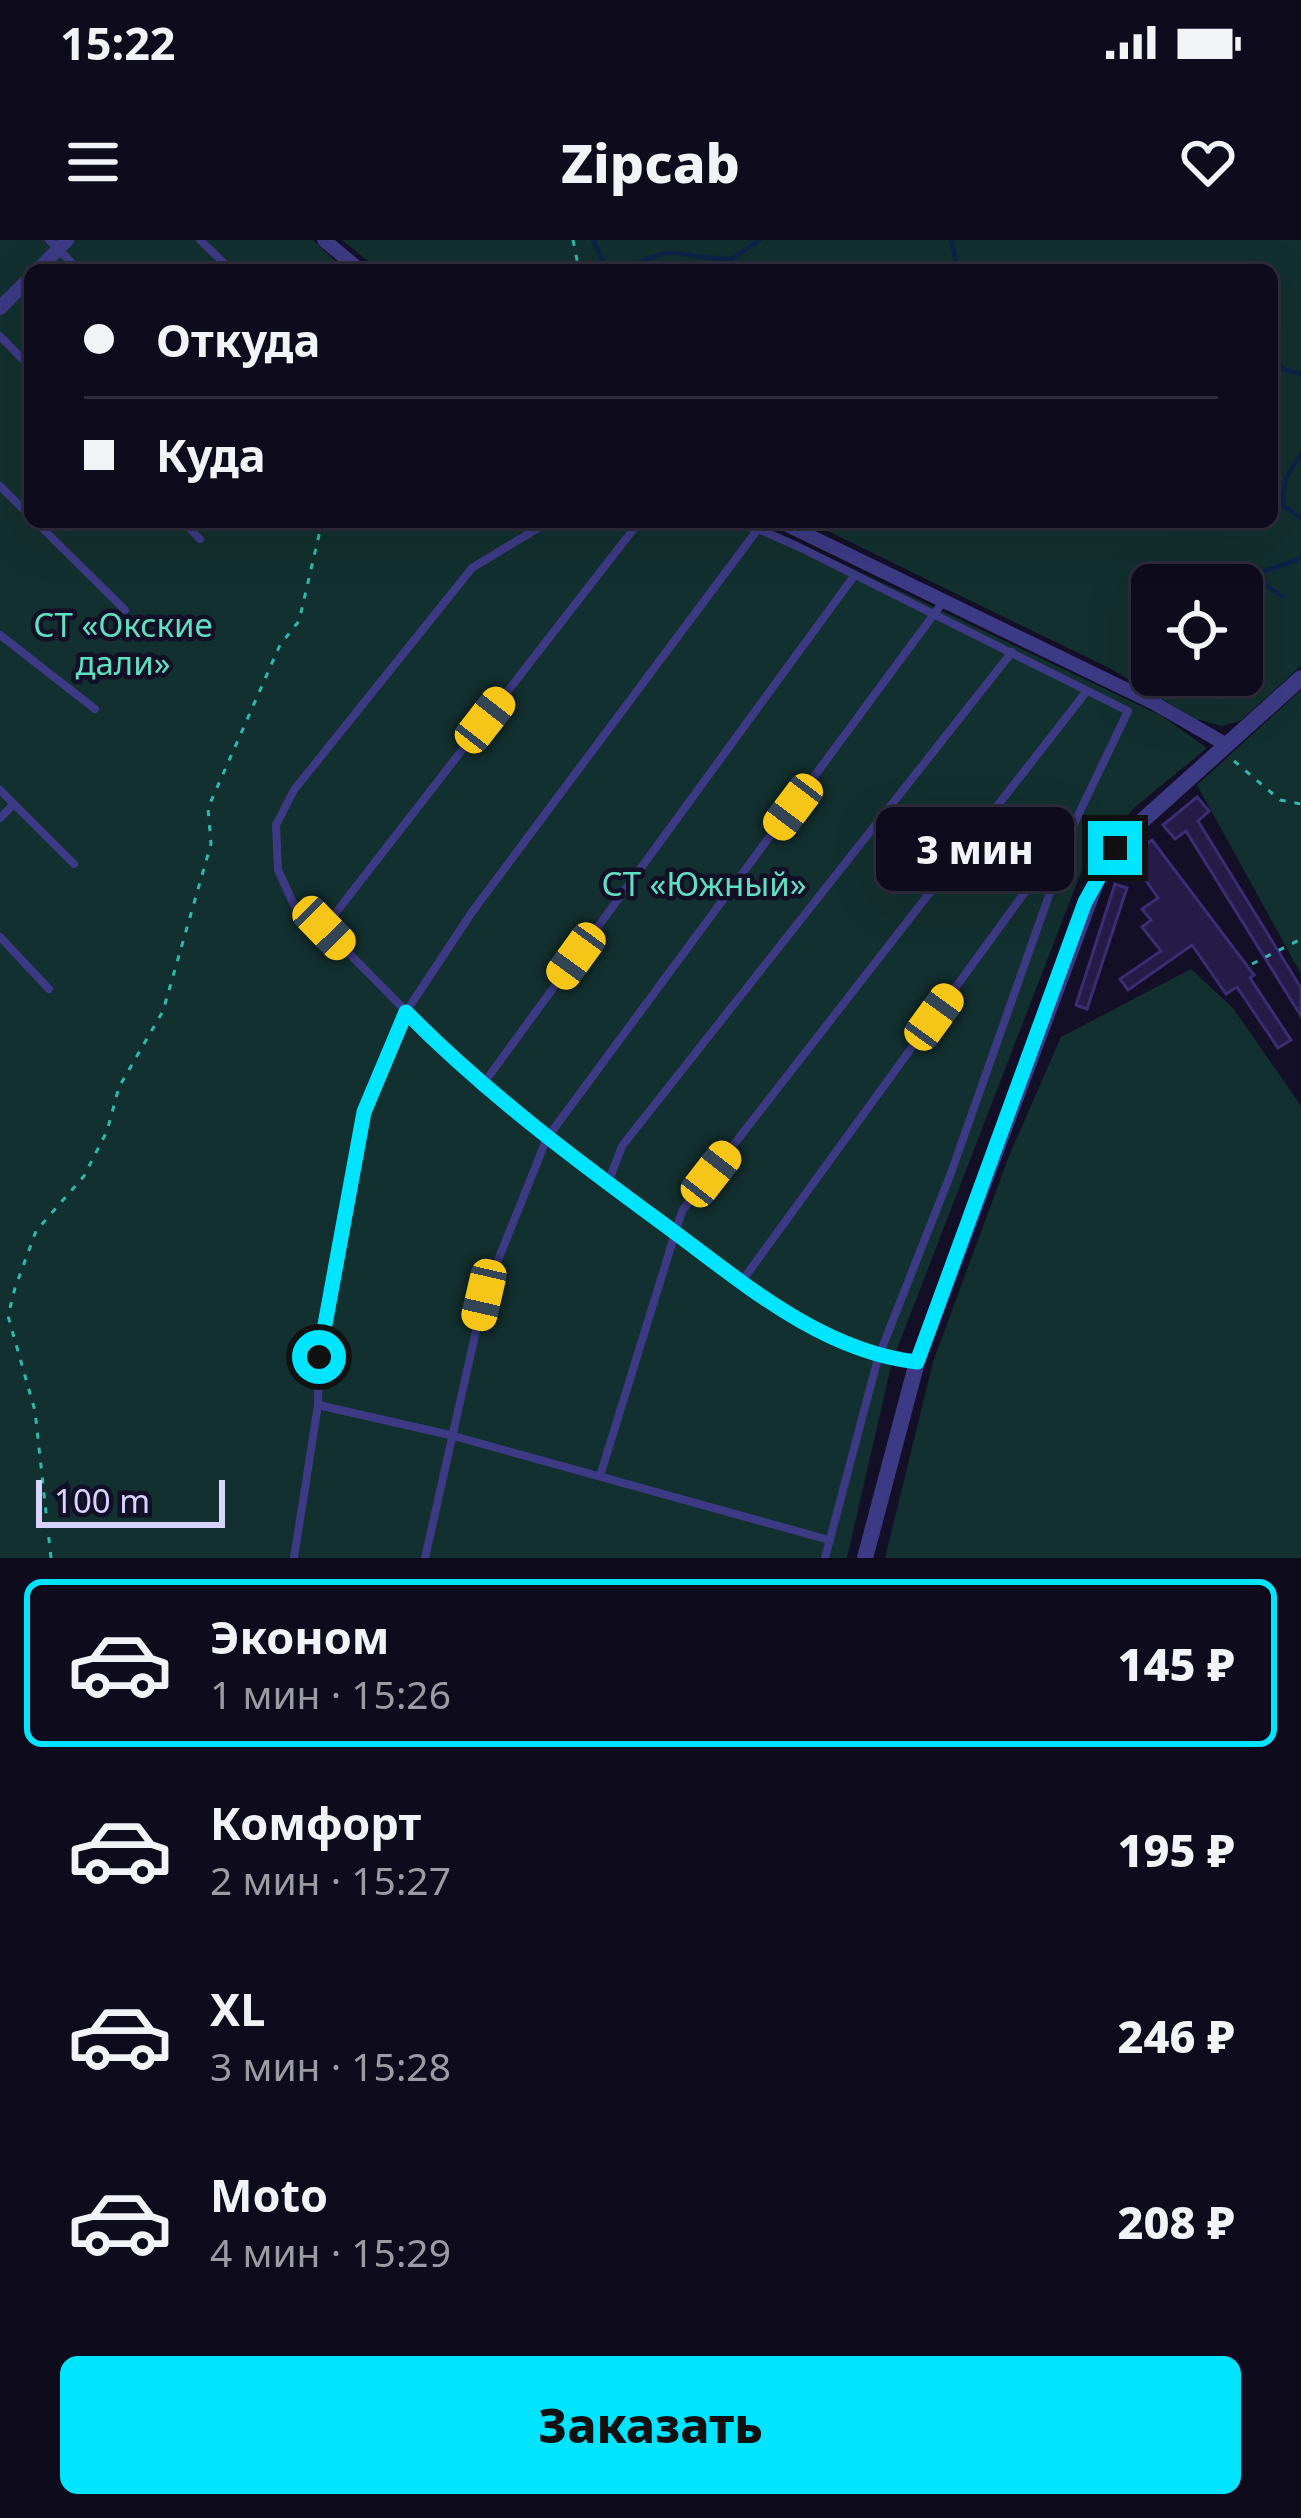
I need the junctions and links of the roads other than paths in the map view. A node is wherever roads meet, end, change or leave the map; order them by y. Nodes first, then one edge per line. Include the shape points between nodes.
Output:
1 (200, 240) edge
2 (324, 240) edge
3 (225, 264) edge
4 (353, 264) edge
5 (24, 284) edge
6 (0, 308) edge
7 (0, 336) edge
8 (24, 361) edge
9 (0, 486) edge
10 (24, 510) edge
11 (42, 528) edge
12 (189, 528) edge
13 (538, 528) edge
14 (634, 528) edge
15 (753, 528) edge
16 (793, 528) edge
17 (758, 529) junction
18 (200, 539) dead end
19 (854, 576) junction
20 (944, 601) junction
21 (124, 610) dead end
22 (932, 616) junction
23 (0, 635) edge
24 (1012, 652) junction
25 (1301, 678) edge
26 (1086, 692) junction
27 (95, 709) dead end
28 (1224, 748) junction
29 (0, 790) edge
30 (14, 805) junction
31 (0, 818) edge
32 (1073, 826) junction
33 (74, 864) dead end
34 (324, 928) junction
35 (0, 938) edge
36 (49, 989) dead end
37 (406, 1012) junction
38 (481, 1087) junction
39 (548, 1138) junction
40 (608, 1183) junction
41 (674, 1231) junction
42 (742, 1281) junction
43 (878, 1358) junction
44 (917, 1362) junction
45 (318, 1406) junction
46 (450, 1435) junction
47 (600, 1476) junction
48 (829, 1540) junction
49 (294, 1558) edge
50 (425, 1558) edge
51 (824, 1558) edge
52 (866, 1558) edge

1 - 3 lane
2 - 4 street
5 - 6 street
7 - 8 lane
9 - 10 lane
11 - 21 lane
12 - 18 lane
13 - 34 lane via 472,568 294,790 276,825 278,870 294,905
14 - 34 lane
15 - 17 lane
16 - 20 street
17 - 19 lane
17 - 37 lane
19 - 22 lane
19 - 38 lane
20 - 22 lane
20 - 28 street
22 - 24 lane
22 - 39 lane
23 - 27 lane
24 - 26 lane
24 - 40 lane via 622,1146
25 - 28 street
26 - 32 lane via 1128,711
26 - 41 lane via 682,1210
28 - 44 street via 1122,839 1102,867
29 - 30 lane
30 - 31 lane
30 - 33 lane
32 - 42 lane
32 - 43 lane
34 - 37 lane
35 - 36 lane
37 - 38 lane
37 - 45 lane via 364,1112 319,1357
38 - 39 lane
39 - 40 lane
39 - 46 lane via 484,1295
40 - 41 lane
41 - 42 lane
41 - 47 lane
42 - 43 lane
43 - 44 lane
43 - 48 lane
44 - 52 street
45 - 46 lane
45 - 49 lane
46 - 47 lane
46 - 50 lane
47 - 48 lane
48 - 51 lane

